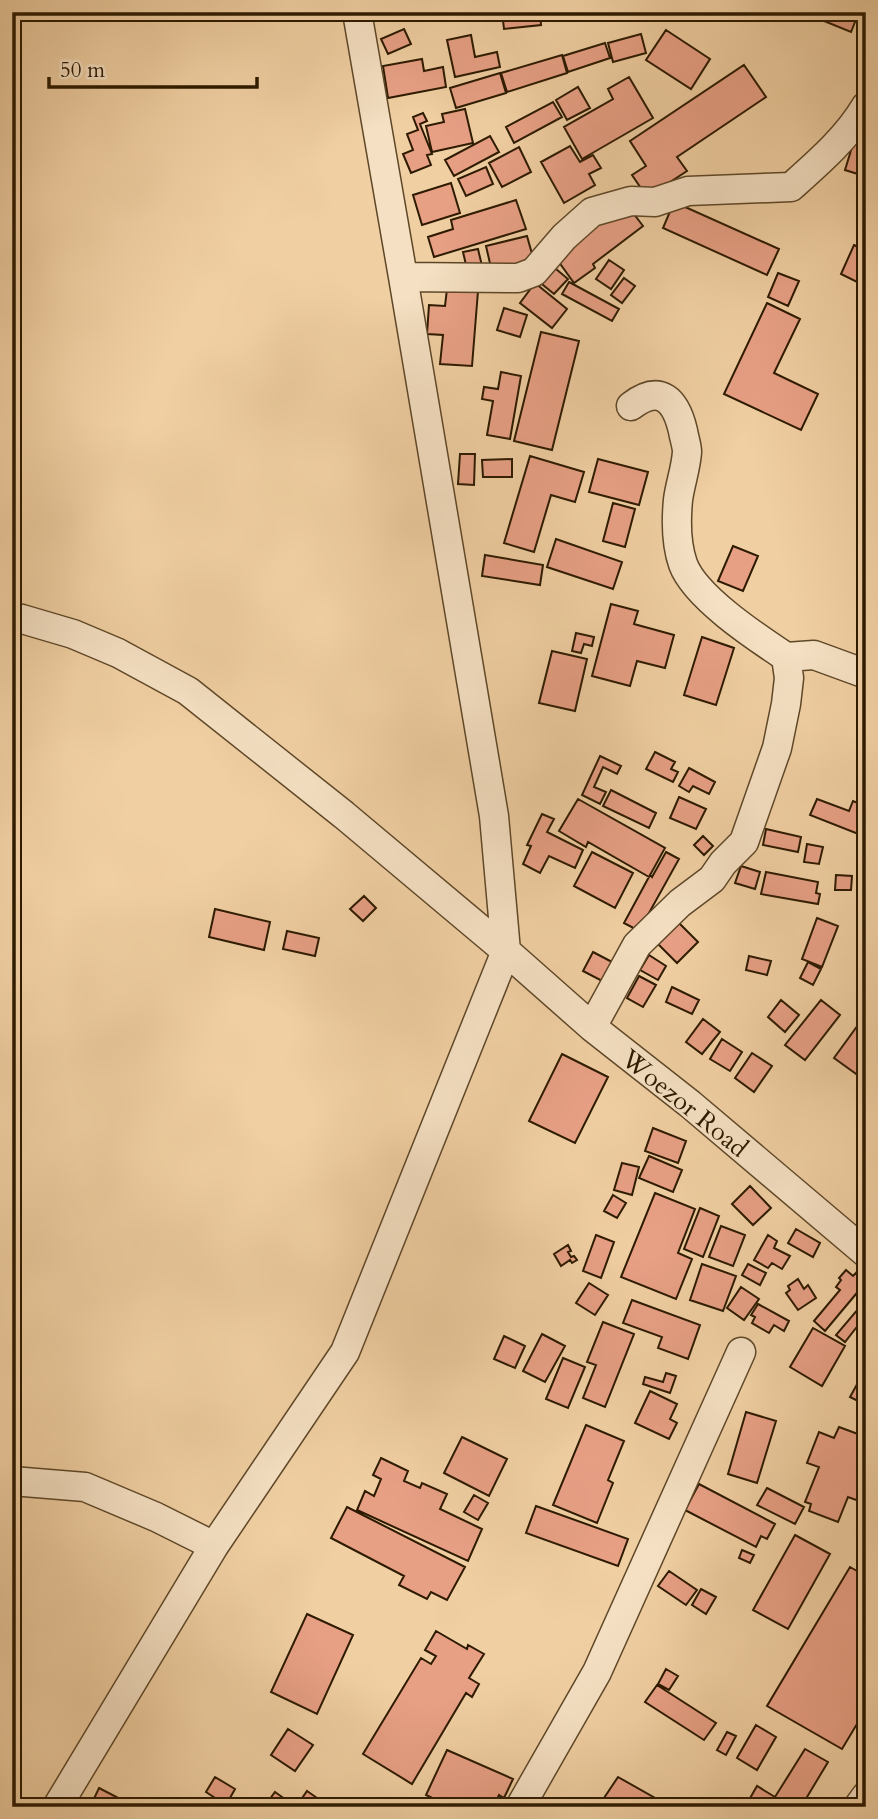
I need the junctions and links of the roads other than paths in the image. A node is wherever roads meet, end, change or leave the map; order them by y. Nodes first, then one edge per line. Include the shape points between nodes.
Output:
1 (357, 12) edge
2 (866, 106) edge
3 (403, 277) junction
4 (631, 406) dead end
5 (12, 617) edge
6 (786, 657) junction
7 (866, 674) edge
8 (506, 951) junction
9 (592, 1027) junction
10 (866, 1253) edge
11 (741, 1352) dead end
12 (12, 1481) edge
13 (214, 1546) junction
14 (866, 1796) edge
15 (57, 1807) edge
16 (520, 1807) edge
17 (858, 1807) edge

1 - 3 street
2 - 3 street via 839,142 791,187 688,191 655,202 631,201 592,212 534,272 518,278
3 - 8 street via 494,816
4 - 6 street via 640,399 660,396 671,402 681,424 687,450 678,499 677,540 684,566 722,611
5 - 8 street, Woezor Road via 73,634 188,691
6 - 7 street via 814,655
6 - 9 street via 789,678 777,748 744,842 712,879 637,944
8 - 9 street, Woezor Road
8 - 13 street via 345,1352
9 - 10 street, Woezor Road
11 - 16 street via 597,1672
12 - 13 street via 85,1488
13 - 15 street
14 - 17 street

